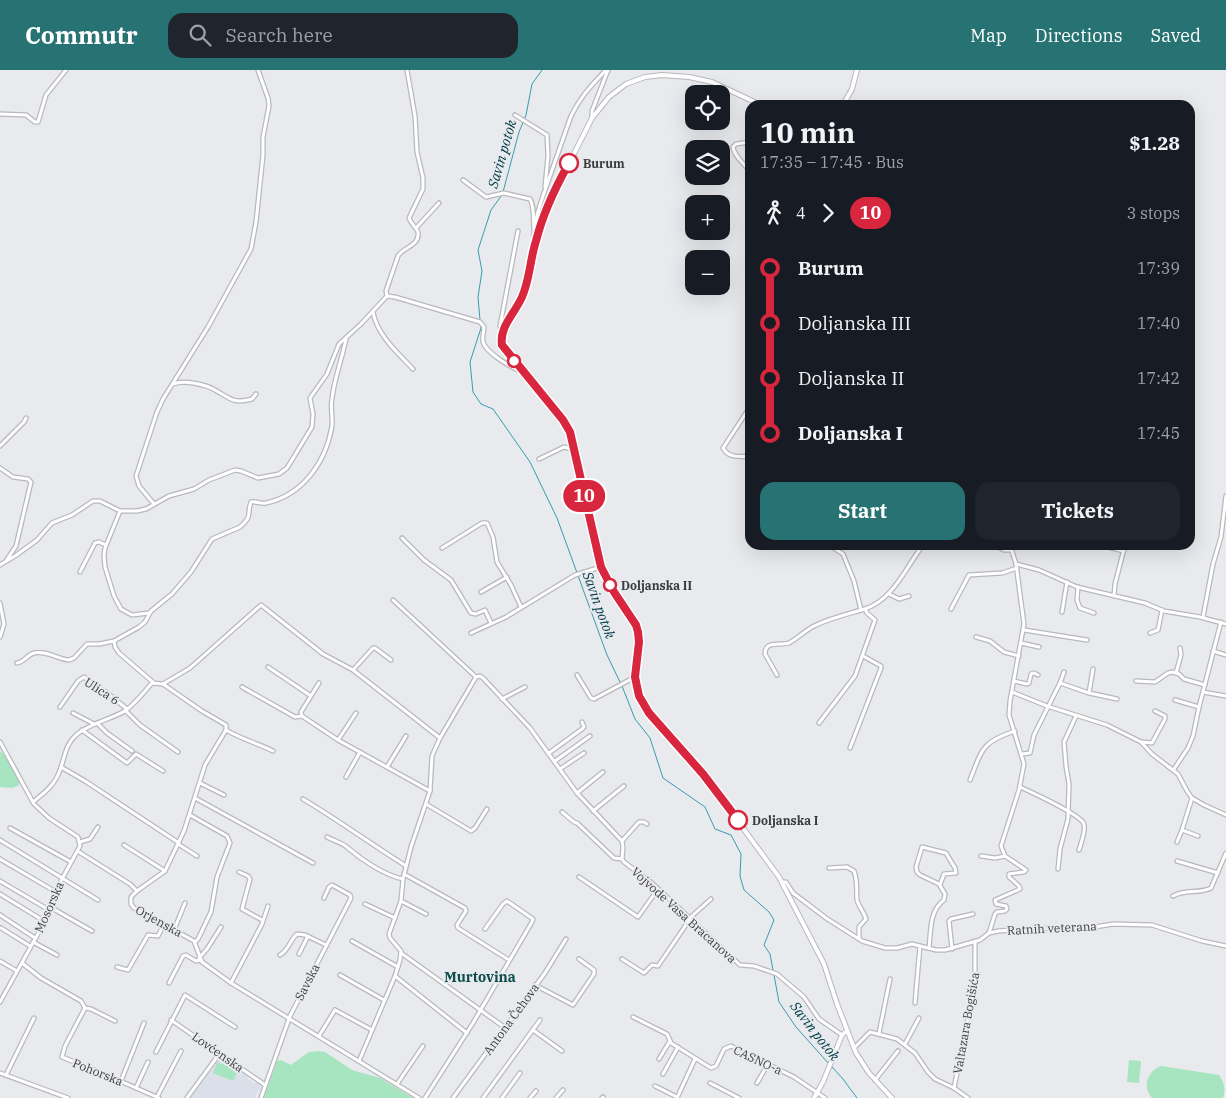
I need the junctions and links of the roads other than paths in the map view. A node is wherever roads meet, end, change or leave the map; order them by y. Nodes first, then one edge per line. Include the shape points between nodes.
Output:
1 (66, 70) edge
2 (258, 70) edge
3 (407, 70) edge
4 (608, 70) edge
5 (857, 70) edge
6 (751, 100) edge
7 (846, 100) edge
8 (0, 114) edge
9 (515, 115) dead end
10 (592, 118) junction
11 (745, 143) edge
12 (745, 165) edge
13 (463, 180) dead end
14 (544, 193) junction
15 (439, 203) dead end
16 (416, 228) junction
17 (518, 231) dead end
18 (537, 236) junction
19 (536, 241) junction
20 (387, 296) junction
21 (372, 312) junction
22 (502, 334) junction
23 (346, 339) junction
24 (412, 369) dead end
25 (525, 372) junction
26 (172, 384) junction
27 (256, 394) dead end
28 (745, 414) edge
29 (26, 418) dead end
30 (0, 446) edge
31 (574, 450) junction
32 (745, 456) edge
33 (539, 459) dead end
34 (0, 468) edge
35 (1226, 496) edge
36 (154, 504) junction
37 (120, 510) junction
38 (402, 538) dead end
39 (106, 546) junction
40 (442, 548) dead end
41 (837, 550) edge
42 (920, 550) edge
43 (1004, 550) edge
44 (1012, 550) joint
45 (1120, 550) edge
46 (1124, 551) joint
47 (6, 562) junction
48 (0, 565) edge
49 (1017, 566) junction
50 (601, 567) junction
51 (80, 572) dead end
52 (507, 577) junction
53 (1067, 582) junction
54 (1078, 587) junction
55 (481, 592) dead end
56 (889, 594) junction
57 (909, 596) dead end
58 (1114, 596) junction
59 (393, 600) dead end
60 (0, 605) edge
61 (521, 607) junction
62 (863, 609) junction
63 (951, 609) dead end
64 (1162, 610) junction
65 (1062, 612) dead end
66 (149, 613) junction
67 (1094, 613) dead end
68 (1203, 617) junction
69 (1221, 622) junction
70 (492, 623) junction
71 (1226, 624) edge
72 (1024, 630) junction
73 (471, 633) dead end
74 (1150, 633) dead end
75 (0, 637) edge
76 (976, 637) dead end
77 (1087, 640) dead end
78 (114, 641) junction
79 (1021, 643) junction
80 (1039, 647) dead end
81 (1180, 648) dead end
82 (1214, 651) junction
83 (1226, 655) edge
84 (864, 656) junction
85 (1019, 656) junction
86 (391, 660) dead end
87 (17, 663) dead end
88 (268, 667) dead end
89 (1093, 669) dead end
90 (353, 670) junction
91 (1064, 672) dead end
92 (1176, 673) junction
93 (577, 675) dead end
94 (777, 675) dead end
95 (1038, 675) dead end
96 (476, 677) junction
97 (635, 677) junction
98 (1014, 681) junction
99 (1136, 681) dead end
100 (154, 683) junction
101 (319, 683) dead end
102 (1060, 683) junction
103 (163, 684) junction
104 (242, 686) dead end
105 (525, 686) dead end
106 (1205, 686) junction
107 (1012, 692) junction
108 (1203, 692) junction
109 (1089, 693) junction
110 (311, 696) junction
111 (1226, 696) edge
112 (1117, 698) dead end
113 (502, 699) junction
114 (1175, 700) dead end
115 (1047, 706) junction
116 (1199, 706) junction
117 (60, 707) dead end
118 (126, 710) junction
119 (1155, 711) dead end
120 (356, 712) dead end
121 (73, 713) dead end
122 (302, 716) junction
123 (1076, 716) junction
124 (582, 722) dead end
125 (819, 723) dead end
126 (96, 724) junction
127 (82, 730) junction
128 (226, 730) junction
129 (1015, 731) junction
130 (406, 736) dead end
131 (590, 736) dead end
132 (440, 738) junction
133 (338, 740) junction
134 (0, 742) edge
135 (1141, 742) junction
136 (850, 748) dead end
137 (0, 749) edge
138 (132, 750) dead end
139 (273, 751) dead end
140 (178, 752) dead end
141 (360, 752) junction
142 (549, 753) junction
143 (584, 753) dead end
144 (6, 754) junction
145 (1022, 754) junction
146 (555, 761) junction
147 (61, 767) junction
148 (387, 767) junction
149 (560, 769) junction
150 (1174, 769) junction
151 (163, 771) dead end
152 (603, 772) dead end
153 (346, 777) dead end
154 (970, 780) dead end
155 (200, 783) junction
156 (624, 786) dead end
157 (1020, 787) junction
158 (430, 791) junction
159 (577, 793) junction
160 (224, 795) dead end
161 (194, 798) junction
162 (1192, 798) junction
163 (302, 799) dead end
164 (33, 802) junction
165 (426, 804) junction
166 (487, 809) dead end
167 (593, 811) junction
168 (1068, 811) junction
169 (562, 812) dead end
170 (190, 815) junction
171 (1226, 815) edge
172 (647, 824) dead end
173 (98, 827) dead end
174 (10, 828) dead end
175 (1182, 830) junction
176 (1198, 836) dead end
177 (327, 837) dead end
178 (0, 840) edge
179 (622, 841) junction
180 (80, 842) junction
181 (1177, 842) dead end
182 (179, 843) junction
183 (124, 845) dead end
184 (1079, 850) dead end
185 (79, 852) junction
186 (1226, 853) edge
187 (197, 856) dead end
188 (981, 856) dead end
189 (1005, 856) junction
190 (622, 859) junction
191 (0, 860) edge
192 (1177, 861) dead end
193 (71, 862) junction
194 (313, 863) dead end
195 (406, 866) junction
196 (829, 868) dead end
197 (1058, 869) dead end
198 (165, 871) junction
199 (239, 872) dead end
200 (1218, 873) junction
201 (404, 874) junction
202 (579, 877) dead end
203 (62, 879) junction
204 (403, 879) junction
205 (0, 881) edge
206 (782, 882) junction
207 (940, 885) junction
208 (658, 889) junction
209 (137, 891) junction
210 (56, 892) junction
211 (0, 894) edge
212 (1174, 896) dead end
213 (324, 898) dead end
214 (711, 899) dead end
215 (98, 900) dead end
216 (401, 901) junction
217 (186, 903) dead end
218 (365, 904) dead end
219 (268, 906) dead end
220 (50, 908) junction
221 (426, 914) dead end
222 (973, 914) dead end
223 (0, 915) edge
224 (395, 918) junction
225 (690, 918) junction
226 (262, 920) junction
227 (44, 921) junction
228 (164, 924) junction
229 (221, 927) dead end
230 (1, 928) dead end
231 (485, 929) dead end
232 (174, 930) junction
233 (92, 931) dead end
234 (989, 933) junction
235 (308, 936) junction
236 (566, 938) dead end
237 (859, 939) junction
238 (34, 940) junction
239 (352, 941) dead end
240 (195, 942) junction
241 (976, 942) junction
242 (326, 945) junction
243 (30, 946) junction
244 (920, 946) junction
245 (1226, 946) edge
246 (929, 948) junction
247 (952, 949) junction
248 (401, 953) junction
249 (299, 954) dead end
250 (57, 955) dead end
251 (280, 955) dead end
252 (200, 959) junction
253 (580, 959) dead end
254 (509, 960) junction
255 (622, 960) dead end
256 (0, 961) edge
257 (22, 964) junction
258 (116, 967) dead end
259 (398, 967) junction
260 (17, 971) junction
261 (340, 975) dead end
262 (395, 976) junction
263 (890, 979) dead end
264 (169, 983) dead end
265 (231, 983) junction
266 (536, 985) junction
267 (384, 1000) junction
268 (0, 1002) edge
269 (915, 1003) dead end
270 (85, 1008) junction
271 (480, 1011) junction
272 (633, 1017) dead end
273 (34, 1018) dead end
274 (919, 1018) dead end
275 (289, 1019) junction
276 (115, 1020) dead end
277 (171, 1020) junction
278 (540, 1020) dead end
279 (144, 1023) dead end
280 (235, 1027) dead end
281 (504, 1027) junction
282 (372, 1030) junction
283 (533, 1030) junction
284 (847, 1031) junction
285 (467, 1033) junction
286 (879, 1033) junction
287 (319, 1036) junction
288 (842, 1036) junction
289 (670, 1041) junction
290 (905, 1044) junction
291 (423, 1046) dead end
292 (678, 1047) junction
293 (854, 1048) junction
294 (181, 1051) dead end
295 (562, 1051) dead end
296 (898, 1051) dead end
297 (156, 1052) dead end
298 (220, 1053) junction
299 (659, 1058) dead end
300 (695, 1059) junction
301 (359, 1061) junction
302 (148, 1062) dead end
303 (768, 1064) junction
304 (0, 1073) edge
305 (520, 1073) dead end
306 (663, 1074) dead end
307 (6, 1075) junction
308 (875, 1080) junction
309 (121, 1081) junction
310 (710, 1083) dead end
311 (757, 1083) dead end
312 (398, 1084) junction
313 (266, 1085) junction
314 (655, 1086) dead end
315 (136, 1088) junction
316 (954, 1088) junction
317 (562, 1090) dead end
318 (536, 1091) dead end
319 (817, 1092) junction
320 (677, 1097) edge
321 (68, 1098) edge
322 (158, 1098) edge
323 (188, 1098) edge
324 (261, 1098) edge
325 (419, 1098) edge
326 (425, 1098) edge
327 (453, 1098) edge
328 (483, 1098) edge
329 (502, 1098) edge
330 (530, 1098) edge
331 (556, 1098) edge
332 (739, 1098) edge
333 (814, 1098) edge
334 (825, 1098) edge
335 (892, 1098) edge
336 (968, 1098) edge

1 - 8 street via 48,92 38,122 26,115
2 - 26 street via 269,106 251,249
3 - 16 street via 423,178 422,189 409,218
4 - 10 street
4 - 14 street via 585,91 576,105
5 - 7 street
6 - 10 street via 712,82 662,74 626,84 609,97
9 - 14 street via 547,137
10 - 18 street via 551,199
11 - 12 street via 733,147
13 - 19 street via 485,196 503,193 532,200
14 - 18 street via 536,223
15 - 16 street
16 - 20 street via 415,243 398,256
17 - 22 street via 500,326
18 - 19 street
19 - 22 street via 523,296
20 - 21 street
20 - 25 street via 481,323 486,348
21 - 23 street
21 - 24 street via 377,327
22 - 25 street via 503,348
23 - 36 street via 339,344 327,374 311,396 312,426 284,471 258,478 235,470
23 - 66 street via 332,398 331,429 321,458 309,478 300,488 286,495 266,503 251,502 248,518 240,527 212,538 191,572 169,597
25 - 31 street via 567,425
26 - 27 street via 184,381 213,388 232,400 247,401
26 - 36 street via 158,412 136,476 138,486
28 - 32 street via 723,448 730,456
29 - 30 street
31 - 33 street via 564,447
31 - 50 street
34 - 47 street via 12,477 31,482 16,546
35 - 68 street via 1221,537
36 - 37 street via 140,511
37 - 39 street
37 - 47 street via 100,501 91,502 52,523 37,540
38 - 70 street via 451,580 471,613 485,610
39 - 51 street via 95,543
39 - 66 street via 106,567 116,602 130,614
40 - 52 street via 485,522 492,533 497,562
41 - 62 street via 843,554
42 - 56 street
43 - 44 street
44 - 49 street
45 - 46 street
46 - 58 street
47 - 48 street
49 - 53 street via 1039,570
49 - 63 street via 1002,573 969,575
49 - 72 street
50 - 61 street via 575,575
50 - 97 street via 636,625 639,642
52 - 55 street
52 - 61 street
53 - 54 street
53 - 65 street
54 - 58 street
54 - 67 street via 1080,608
56 - 57 street via 898,599
56 - 62 street
58 - 64 street
59 - 96 street
60 - 75 street via 4,624
61 - 70 street
62 - 84 street via 875,620
62 - 94 street via 816,624 790,642 770,645 765,654
64 - 68 street
64 - 74 street via 1160,627
66 - 78 street via 136,630
68 - 69 street
69 - 71 street
69 - 82 street
70 - 73 street
72 - 77 street
72 - 79 street
76 - 85 street
78 - 87 street via 87,644 69,660 37,652
78 - 100 street via 119,653
79 - 80 street
79 - 85 street
81 - 92 street
82 - 83 street
82 - 106 street
84 - 125 street via 855,676
84 - 136 street via 881,668
85 - 98 street
86 - 90 street via 373,648
88 - 110 street
89 - 109 street
90 - 103 street via 323,654 261,605 199,661
90 - 132 street
91 - 102 street
92 - 99 street via 1168,673 1155,682
92 - 106 street
93 - 97 street via 590,698 594,699
95 - 98 street via 1031,674 1027,684
96 - 113 street via 483,678
96 - 132 street
97 - 206 street via 645,708 703,774
98 - 107 street
100 - 103 street
100 - 118 street
101 - 110 street
102 - 109 street
102 - 115 street
103 - 128 street via 226,725
104 - 122 street via 295,717
105 - 113 street
106 - 108 street
107 - 115 street
107 - 129 street via 1009,715
108 - 111 street
108 - 116 street
109 - 112 street
110 - 122 street
113 - 142 street
114 - 116 street
115 - 123 street
115 - 145 street via 1030,753
116 - 150 street via 1193,736
117 - 118 street, Ulica 6 via 84,677
118 - 126 street
118 - 140 street via 140,725
119 - 135 street via 1165,719 1152,743
120 - 133 street
121 - 126 street
122 - 133 street
123 - 135 street via 1107,725
123 - 168 street via 1064,746 1069,784
124 - 142 street via 582,729
126 - 127 street
126 - 138 street
127 - 147 street via 68,744
127 - 151 street via 127,763 136,754
128 - 139 street
128 - 155 street, Orjenska via 207,762
129 - 145 street
129 - 154 street via 987,743
130 - 148 street
131 - 146 street
132 - 158 street via 431,759
133 - 141 street
134 - 144 street
135 - 150 street
137 - 144 street
141 - 148 street
141 - 153 street
142 - 146 street
143 - 149 street
144 - 164 street
145 - 157 street via 1024,764
146 - 149 street
147 - 164 street via 50,787
147 - 182 street
148 - 158 street
149 - 159 street
150 - 162 street
152 - 159 street
155 - 160 street
155 - 161 street, Orjenska
156 - 167 street
157 - 168 street
157 - 189 street via 1001,844
158 - 165 street
159 - 167 street
161 - 170 street, Orjenska
161 - 194 street
162 - 171 street
162 - 175 street
163 - 195 street
164 - 180 street via 49,818 75,834
165 - 166 street via 470,831
165 - 195 street
167 - 179 street
168 - 184 street via 1084,823
168 - 197 street
169 - 190 street via 614,858
170 - 182 street, Orjenska
170 - 240 street via 227,836 230,842 217,877 210,915
172 - 179 street via 639,822
173 - 180 street via 90,839
174 - 193 street
175 - 176 street
175 - 181 street
177 - 204 street via 376,867
178 - 203 street
179 - 190 street, Vojvode Vasa Bracanova
180 - 185 street
182 - 187 street
182 - 198 street, Orjenska
183 - 198 street
185 - 193 street, Mosorska
185 - 209 street
186 - 200 street
188 - 189 street
189 - 234 street via 1026,870 1009,874 1020,889 995,900 996,904 1007,909 995,914
190 - 208 street, Vojvode Vasa Bracanova
191 - 210 street
192 - 200 street
193 - 203 street, Mosorska
195 - 201 street
196 - 237 street via 847,867 854,871 858,901 866,919 859,927
198 - 209 street, Orjenska
199 - 226 street via 250,879 242,909
200 - 212 street via 1209,890
201 - 204 street
201 - 254 street via 465,908 458,928
202 - 208 street via 638,918
203 - 210 street, Mosorska
203 - 215 street
204 - 216 street
205 - 220 street
206 - 237 street, Ratnih veterana via 786,882 793,892 826,918
206 - 284 street via 824,964
207 - 207 street via 917,872 922,847 946,852 953,864 956,874 944,874
207 - 246 street via 945,896 933,914
208 - 225 street, Vojvode Vasa Bracanova
209 - 228 street, Orjenska via 130,898 132,906
210 - 220 street, Mosorska
211 - 227 street
213 - 242 street, Savska via 332,885 351,898
214 - 225 street
216 - 221 street
216 - 224 street
217 - 232 street
218 - 224 street
219 - 226 street
220 - 227 street, Mosorska
220 - 233 street
222 - 247 street via 949,922
223 - 238 street
224 - 248 street via 390,937
225 - 255 street via 658,966 652,966 644,973
225 - 288 street, Vojvode Vasa Bracanova via 741,966 754,966 775,973 804,997 820,1019
226 - 265 street
227 - 238 street, Mosorska
228 - 232 street, Orjenska
228 - 258 street via 158,936 148,936 128,970
229 - 252 street
230 - 243 street
231 - 254 street via 507,901 532,918
232 - 240 street, Orjenska
234 - 241 street, Ratnih veterana
234 - 245 street, Ratnih veterana via 1113,924 1152,925
235 - 242 street
235 - 249 street
235 - 251 street via 296,934
236 - 266 street, Antona Čehova
237 - 244 street, Ratnih veterana via 885,948
238 - 243 street, Mosorska
238 - 250 street
239 - 259 street
240 - 252 street, Orjenska
241 - 247 street, Ratnih veterana
241 - 316 street, Valtazara Bogišića via 975,976
242 - 275 street, Savska
243 - 257 street, Mosorska
244 - 246 street, Ratnih veterana
244 - 269 street
246 - 247 street, Ratnih veterana
248 - 259 street
248 - 271 street
252 - 264 street via 196,961 183,956
252 - 265 street
253 - 266 street via 594,970 594,974 573,1005
254 - 271 street
256 - 260 street
257 - 260 street, Mosorska
257 - 270 street via 81,1000
259 - 262 street
260 - 268 street, Mosorska
261 - 267 street
262 - 267 street
262 - 285 street
263 - 286 street
265 - 275 street
266 - 281 street, Antona Čehova
267 - 282 street
270 - 276 street
270 - 309 street, Pohorska via 62,1058
271 - 281 street
271 - 285 street
272 - 289 street, CASNO-a via 665,1033
273 - 307 street
274 - 290 street
275 - 287 street
275 - 313 street, Savska
277 - 280 street via 186,994
277 - 297 street
277 - 298 street, Lovćenska
278 - 283 street
279 - 309 street
281 - 327 street, Antona Čehova
282 - 287 street via 335,1010
282 - 301 street
283 - 295 street
283 - 328 street
284 - 288 street
284 - 293 street
285 - 326 street
286 - 290 street
286 - 293 street via 870,1032
287 - 301 street
288 - 319 street
289 - 292 street, CASNO-a
289 - 299 street
290 - 316 street via 935,1079
291 - 312 street
292 - 300 street, CASNO-a
292 - 306 street
293 - 308 street
294 - 322 street
296 - 308 street
298 - 313 street, Lovćenska
298 - 323 street
300 - 303 street, CASNO-a via 714,1068 724,1049 731,1046
300 - 320 street
301 - 312 street
302 - 315 street
303 - 311 street
303 - 319 street, CASNO-a
304 - 307 street
305 - 329 street
307 - 321 street
308 - 335 street
309 - 315 street, Pohorska
310 - 332 street
312 - 325 street
313 - 324 street, Savska
314 - 320 street
315 - 322 street, Pohorska
316 - 336 street, Valtazara Bogišića
317 - 331 street
318 - 330 street
319 - 333 street
319 - 334 street, CASNO-a

